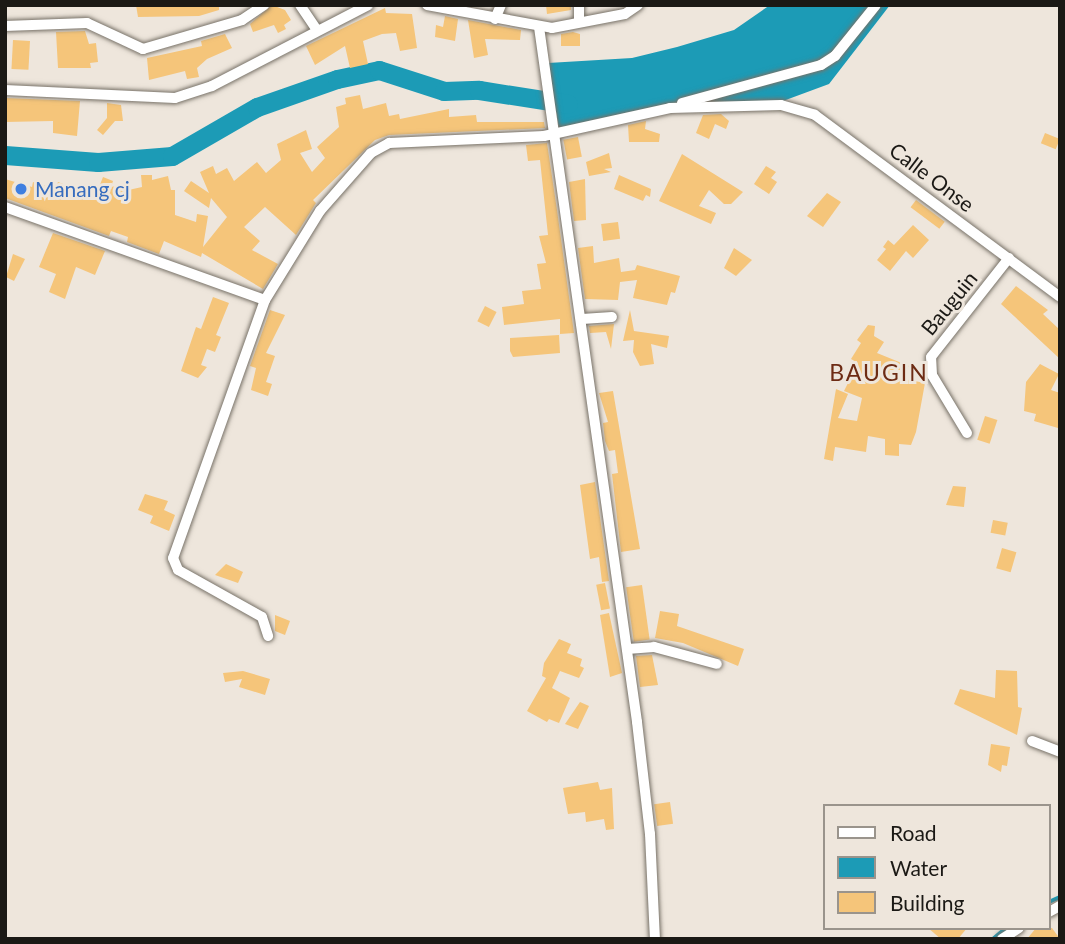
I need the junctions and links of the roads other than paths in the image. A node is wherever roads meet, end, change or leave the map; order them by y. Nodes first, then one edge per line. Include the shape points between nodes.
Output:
1 (264, 5) edge
2 (300, 5) edge
3 (368, 5) edge
4 (427, 5) edge
5 (501, 5) edge
6 (579, 5) edge
7 (638, 5) edge
8 (876, 5) edge
9 (495, 19) junction
10 (579, 22) junction
11 (5, 26) edge
12 (538, 27) junction
13 (316, 29) junction
14 (5, 90) edge
15 (670, 108) junction
16 (554, 134) junction
17 (5, 207) edge
18 (1009, 258) junction
19 (1060, 297) edge
20 (265, 300) junction
21 (612, 317) dead end
22 (582, 319) junction
23 (967, 433) dead end
24 (268, 636) dead end
25 (627, 649) junction
26 (717, 664) dead end
27 (1032, 741) dead end
28 (1060, 752) edge
29 (655, 939) edge

1 - 11 street via 242,20 143,49 87,23
2 - 13 street
3 - 13 street
4 - 9 street
5 - 9 street
6 - 10 street
7 - 10 street via 625,14
8 - 15 street via 835,56 821,65
9 - 12 street
10 - 12 street
12 - 16 street
13 - 14 street via 212,86 175,98
15 - 16 street
15 - 18 street, Calle Onse via 772,105 816,115
16 - 20 street via 389,143 371,153 320,211
16 - 22 street
17 - 20 street
18 - 19 street, Calle Onse
18 - 23 street, Bauguin via 930,357 932,374
20 - 24 street via 173,558 178,570 262,617
21 - 22 street
22 - 25 street
25 - 26 street via 663,649
25 - 29 street via 650,834
27 - 28 street

